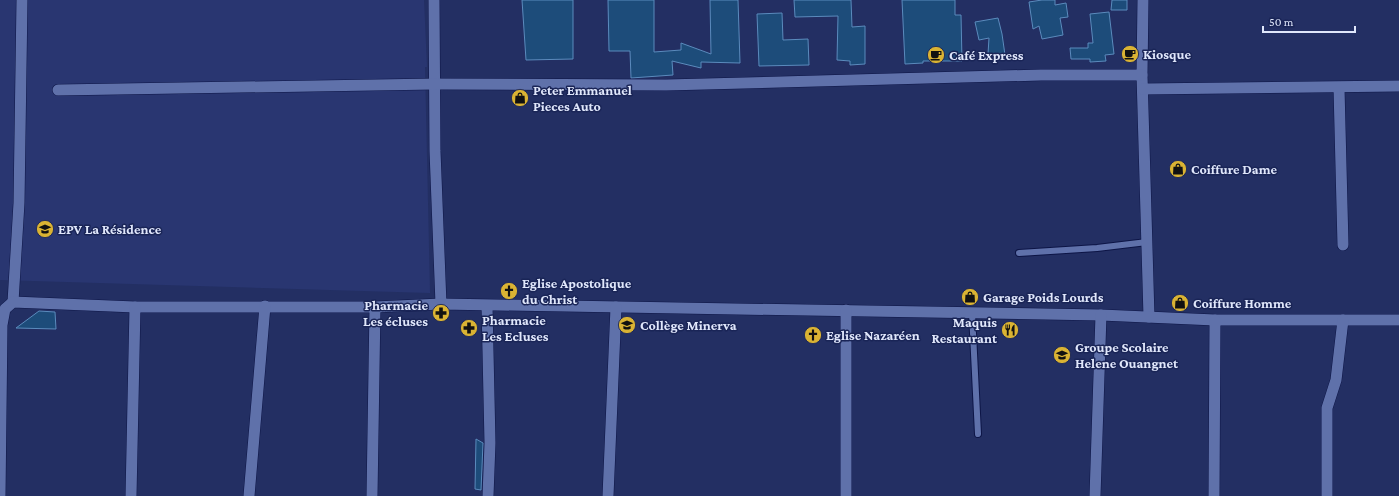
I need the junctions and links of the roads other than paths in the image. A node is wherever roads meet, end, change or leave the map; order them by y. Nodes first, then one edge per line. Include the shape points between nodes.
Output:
1 (22, 0) edge
2 (434, 0) edge
3 (1143, 0) edge
4 (1142, 75) junction
5 (435, 84) junction
6 (1399, 86) edge
7 (1339, 88) junction
8 (1143, 89) junction
9 (58, 90) dead end
10 (1147, 242) junction
11 (1344, 245) dead end
12 (1019, 253) dead end
13 (441, 304) junction
14 (265, 306) junction
15 (487, 306) junction
16 (6, 307) edge
17 (135, 307) junction
18 (375, 307) junction
19 (616, 307) junction
20 (846, 310) junction
21 (972, 313) junction
22 (1101, 315) junction
23 (1150, 317) junction
24 (1215, 320) junction
25 (1343, 320) junction
26 (1399, 320) edge
27 (978, 434) dead end
28 (0, 496) edge
29 (131, 496) edge
30 (249, 496) edge
31 (372, 496) edge
32 (488, 496) edge
33 (608, 496) edge
34 (846, 496) edge
35 (1095, 496) edge
36 (1214, 496) edge
37 (1327, 496) edge

1 - 16 street via 19,203
2 - 5 street
3 - 4 street
4 - 5 street via 1041,75 666,85
4 - 8 street
5 - 9 street
5 - 13 street
6 - 7 street
7 - 8 street
7 - 11 street
8 - 10 street
10 - 12 lane
10 - 23 street
13 - 15 street
13 - 18 street
14 - 17 street
14 - 18 street
14 - 30 street
15 - 19 street
15 - 32 street via 490,443
16 - 17 street
16 - 28 street via 2,325
17 - 29 street
18 - 31 street
19 - 20 street
19 - 33 street
20 - 21 street
20 - 34 street
21 - 22 street
21 - 27 lane
22 - 23 street
22 - 35 street
23 - 24 street
24 - 25 street
24 - 36 street
25 - 26 street
25 - 37 street via 1336,380 1327,408

